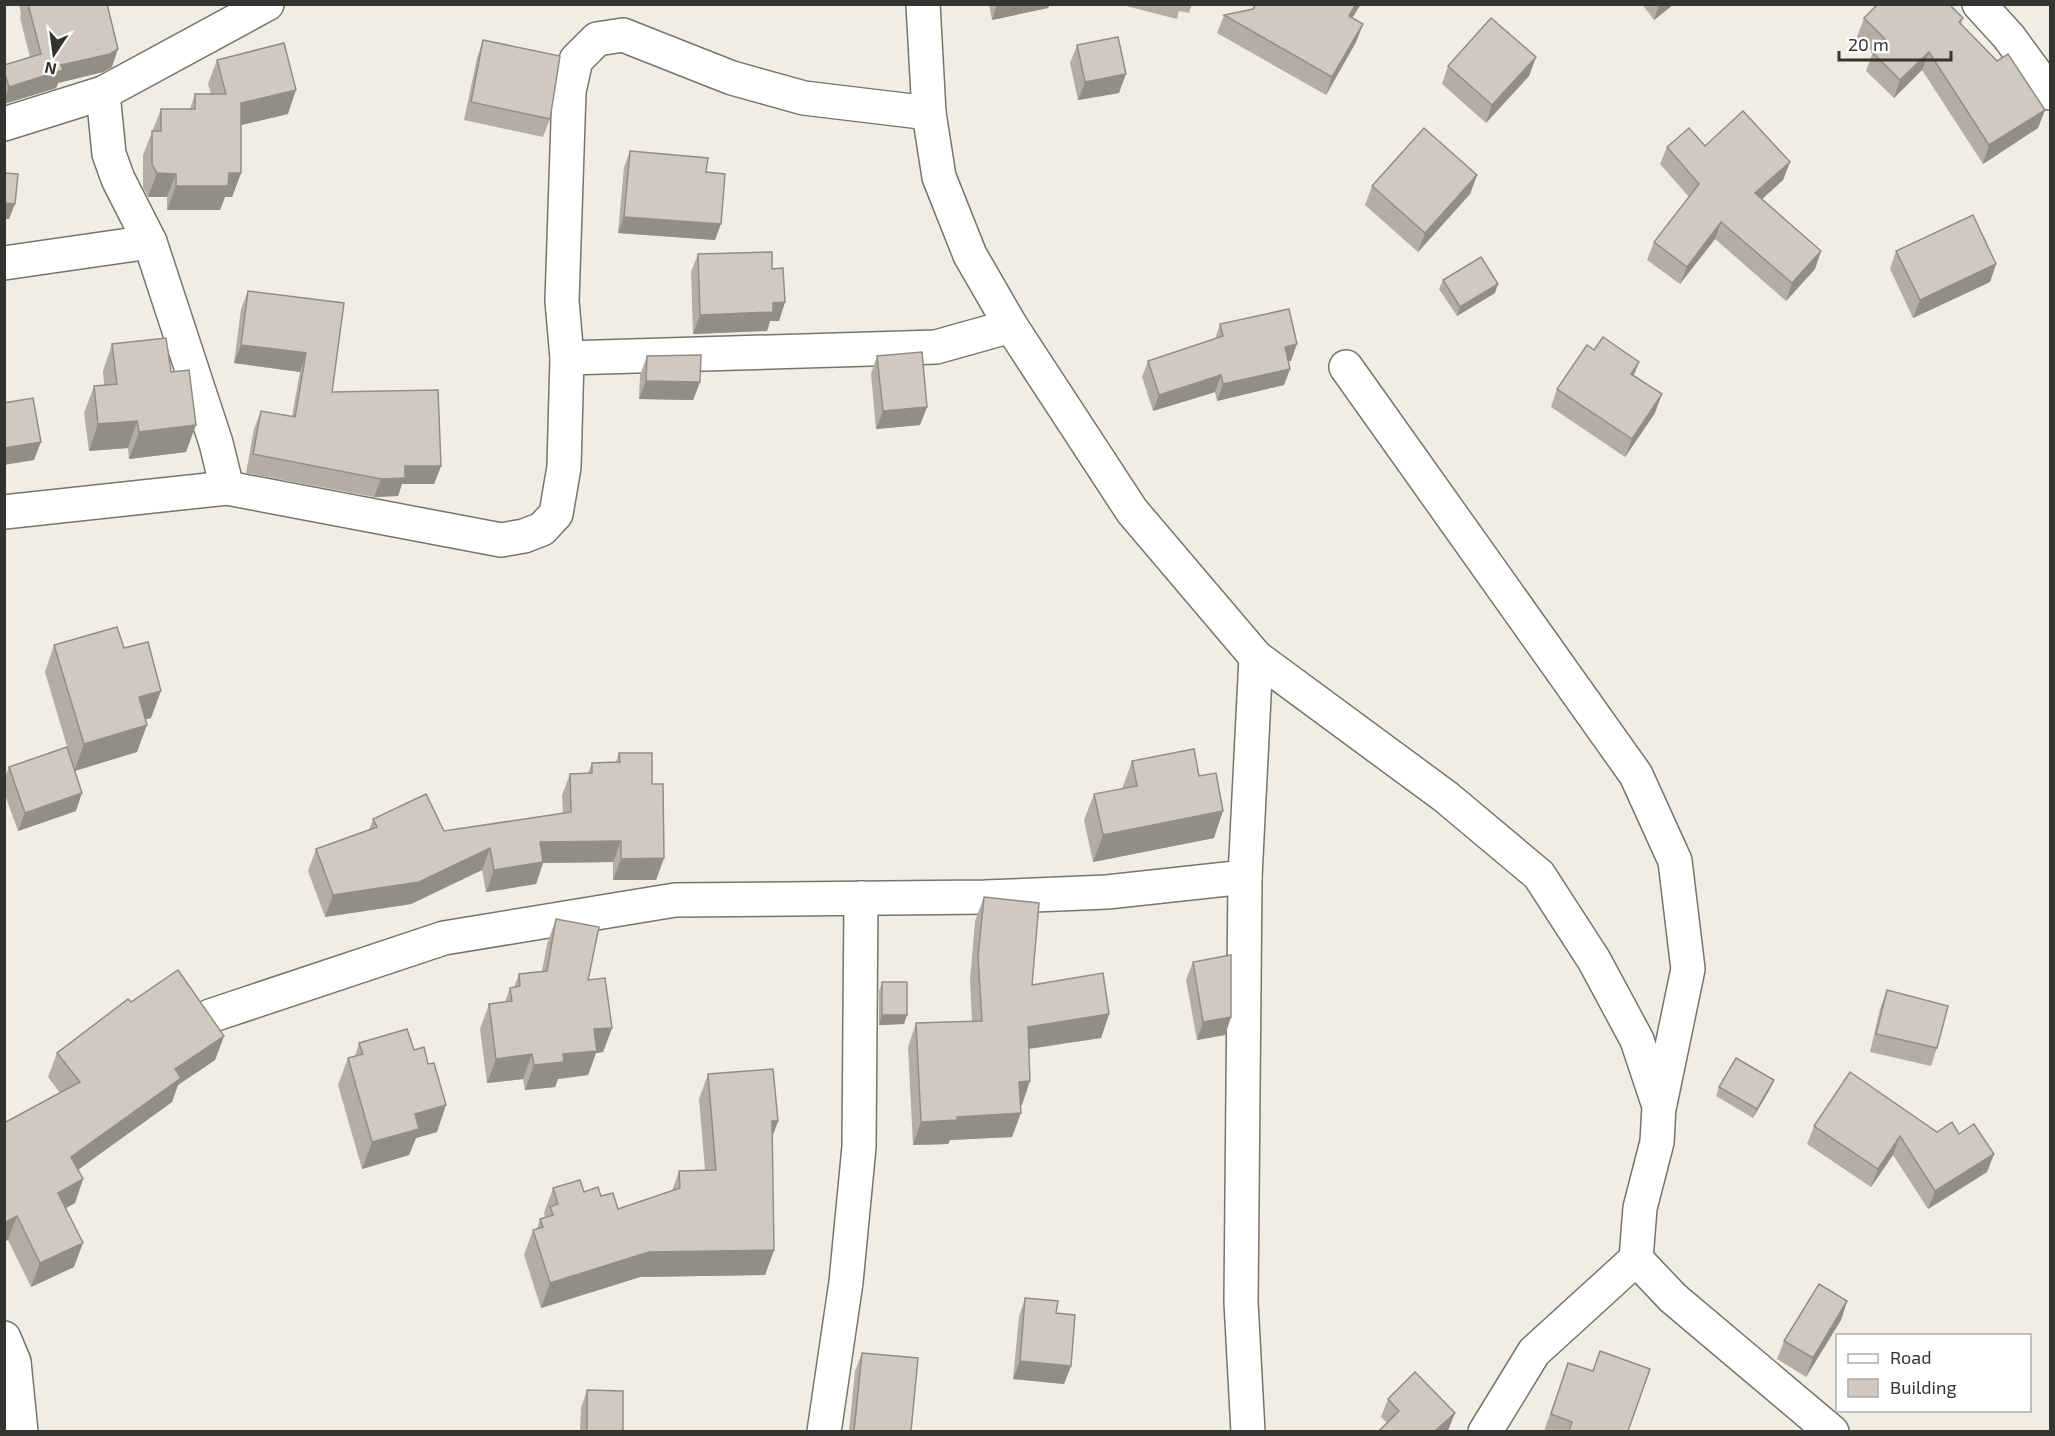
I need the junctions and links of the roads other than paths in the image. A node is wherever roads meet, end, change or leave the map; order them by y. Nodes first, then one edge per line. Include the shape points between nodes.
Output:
1 (923, 4) edge
2 (1979, 4) edge
3 (248, 9) edge
4 (103, 93) junction
5 (2050, 93) edge
6 (929, 113) junction
7 (4, 124) edge
8 (150, 242) junction
9 (4, 263) edge
10 (1011, 326) junction
11 (567, 358) junction
12 (1346, 367) dead end
13 (227, 489) junction
14 (4, 512) edge
15 (1256, 657) junction
16 (1245, 877) junction
17 (861, 898) junction
18 (210, 1016) edge
19 (1659, 1106) junction
20 (1636, 1259) junction
21 (4, 1338) edge
22 (21, 1431) edge
23 (824, 1431) edge
24 (1248, 1431) edge
25 (1485, 1431) edge
26 (1832, 1431) edge

1 - 6 street
2 - 5 street
3 - 4 street
4 - 7 street
4 - 8 street via 109,154
6 - 10 street via 939,177 970,255
6 - 11 street via 804,98 732,78 622,35 597,39 576,60 569,91 562,301
8 - 9 street
8 - 13 street via 216,443
10 - 11 street via 936,347
10 - 15 street via 1132,511
11 - 13 street via 564,468 556,514 542,529 524,536 501,540
12 - 19 street via 1636,775 1675,861 1688,969
13 - 14 street
15 - 16 street
15 - 19 street via 1446,797 1539,875 1594,960 1637,1040
16 - 17 street via 1107,892
16 - 24 street via 1241,1302
17 - 18 street via 675,900 444,938
17 - 23 street via 859,1148 846,1282
19 - 20 street via 1657,1142 1640,1208
20 - 25 street via 1534,1352
20 - 26 street via 1673,1298
21 - 22 street via 14,1362

